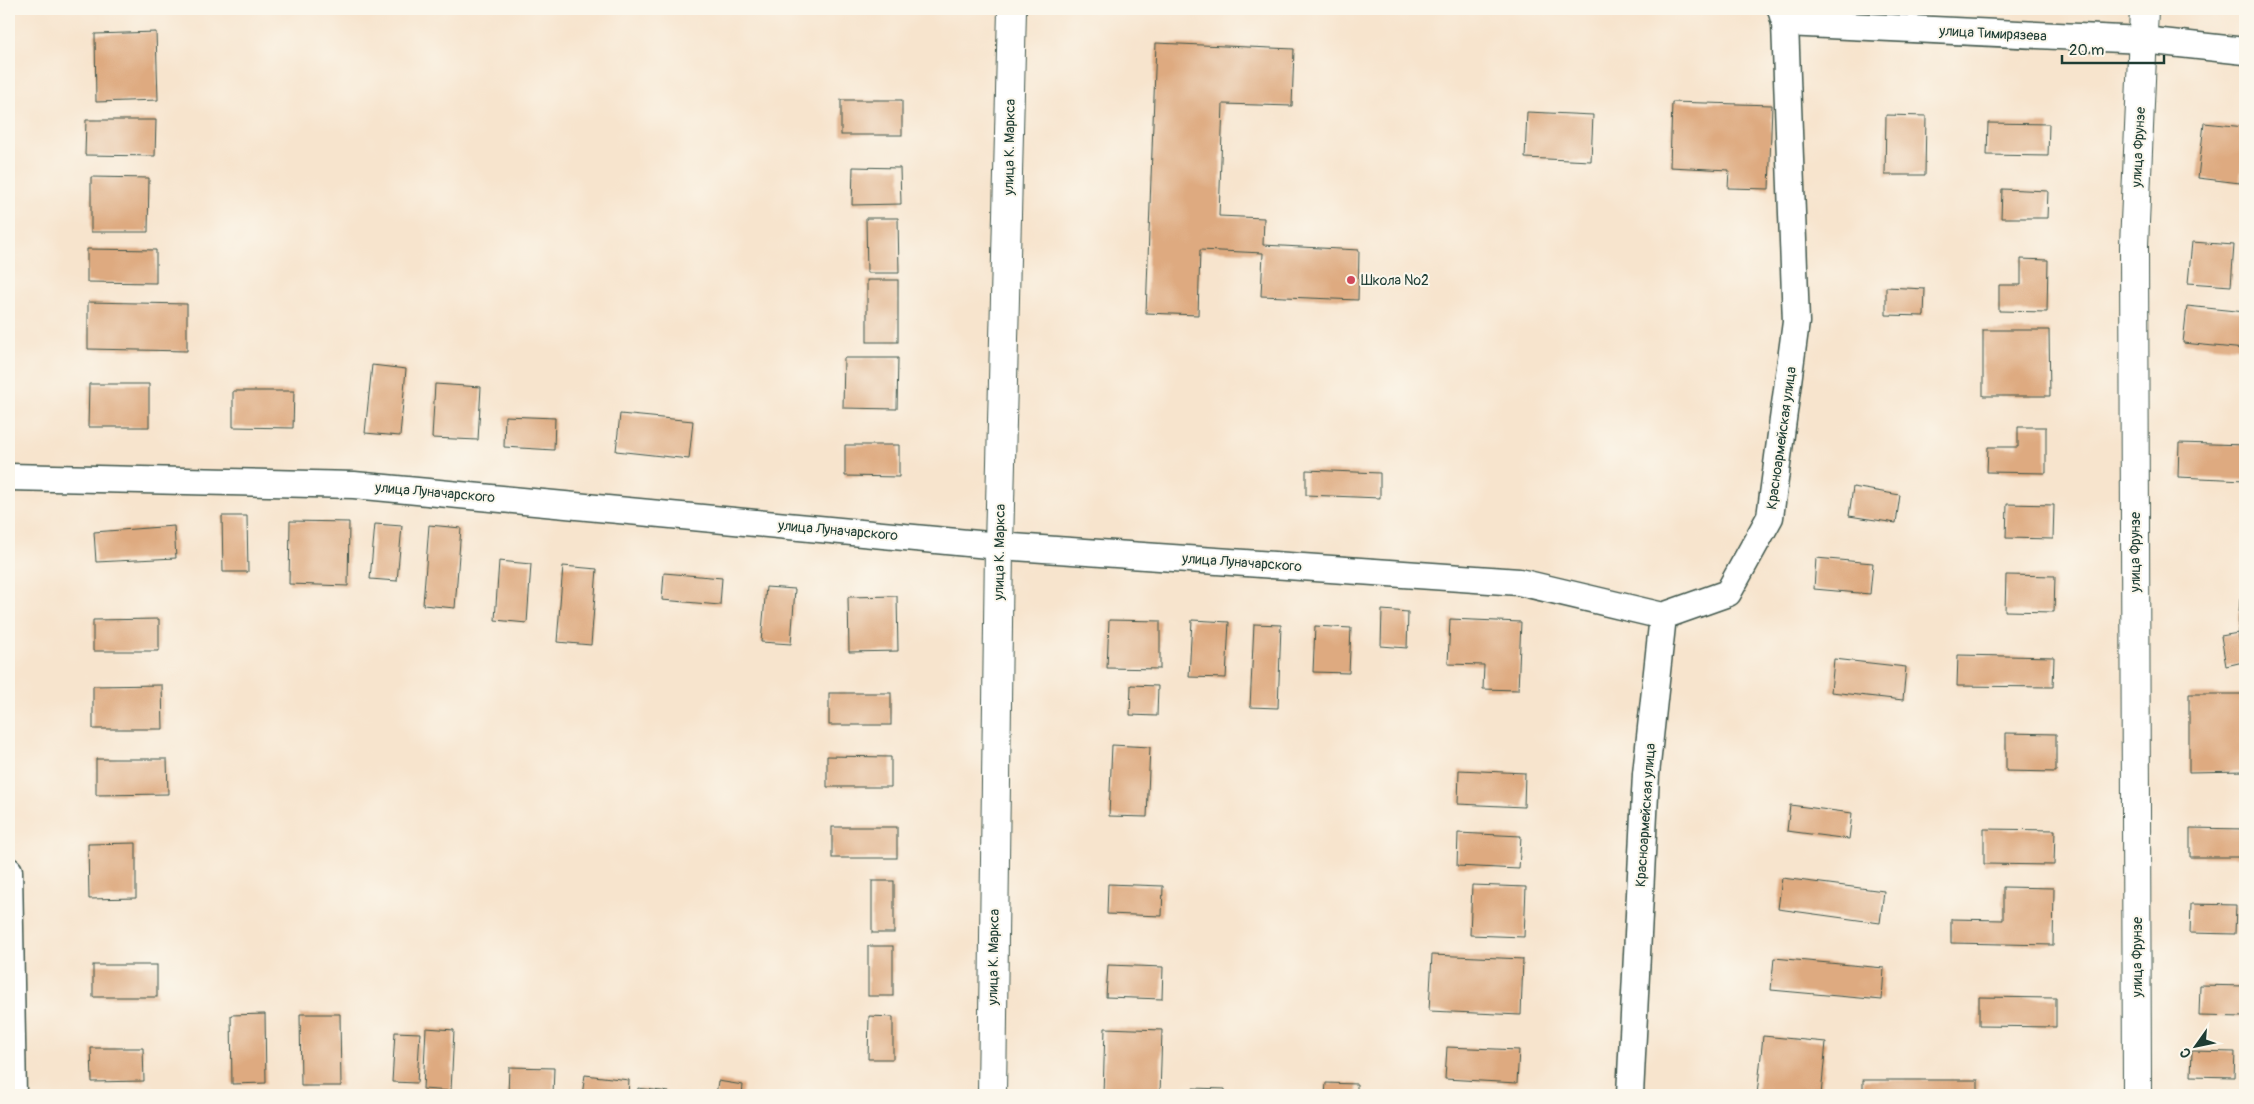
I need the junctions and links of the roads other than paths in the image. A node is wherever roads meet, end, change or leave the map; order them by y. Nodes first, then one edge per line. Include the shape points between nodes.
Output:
1 (1012, 9) edge
2 (2144, 9) edge
3 (1783, 16) edge
4 (2144, 40) junction
5 (2245, 51) edge
6 (9, 476) edge
7 (999, 546) junction
8 (1664, 616) junction
9 (9, 872) edge
10 (12, 1095) edge
11 (992, 1095) edge
12 (1630, 1095) edge
13 (2137, 1095) edge

1 - 7 main road, улица К. Маркса
2 - 4 main road, улица Фрунзе
3 - 4 street, улица Тимирязева
3 - 8 street, Красноармейская улица via 1796,322 1770,518 1728,593
4 - 5 street, улица Тимирязева
4 - 13 main road, улица Фрунзе via 2134,246
6 - 7 street, улица Луначарского via 354,485
7 - 8 street, улица Луначарского via 1520,582
7 - 11 main road, улица К. Маркса
8 - 12 street, Красноармейская улица via 1646,774
9 - 10 street

